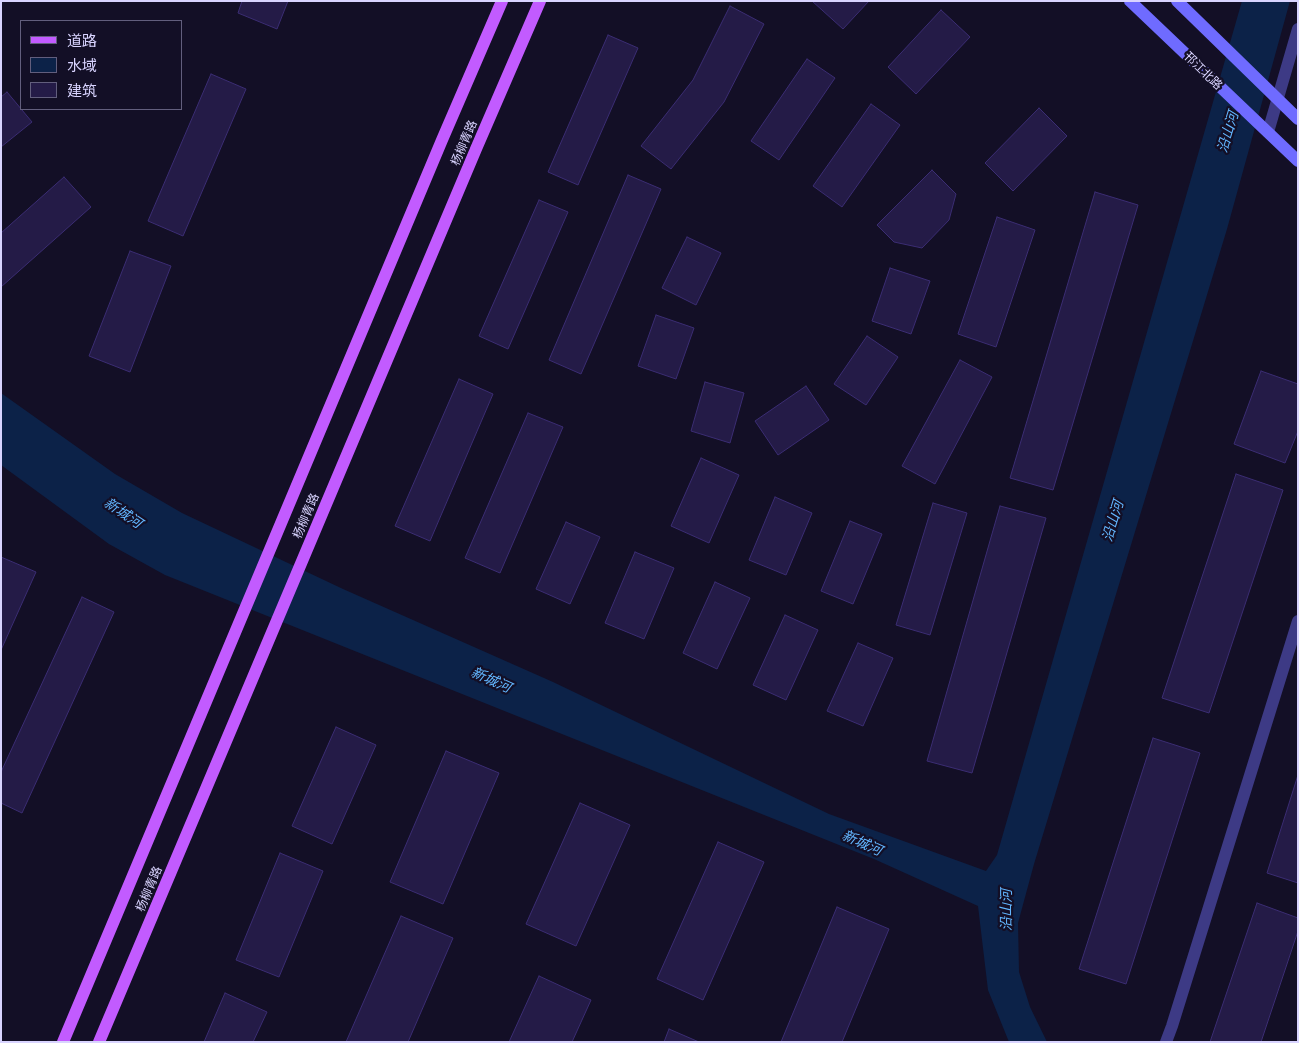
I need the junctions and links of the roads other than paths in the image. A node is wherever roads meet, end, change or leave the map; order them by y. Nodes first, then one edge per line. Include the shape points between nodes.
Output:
1 (502, 1) edge
2 (540, 1) edge
3 (1130, 1) edge
4 (1176, 1) edge
5 (1298, 29) edge
6 (1296, 118) edge
7 (1268, 132) junction
8 (1298, 161) edge
9 (1298, 621) edge
10 (63, 1042) edge
11 (99, 1042) edge
12 (1166, 1042) edge

1 - 10 main road, 杨柳青路
2 - 11 main road, 杨柳青路
3 - 7 main road, 邗江北路
4 - 6 main road
5 - 7 street
7 - 8 main road, 邗江北路
9 - 12 street

